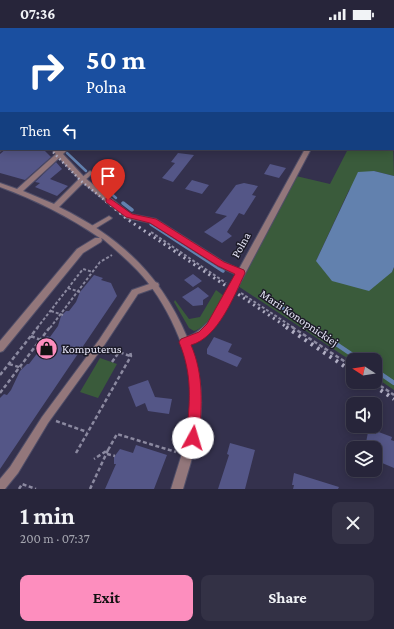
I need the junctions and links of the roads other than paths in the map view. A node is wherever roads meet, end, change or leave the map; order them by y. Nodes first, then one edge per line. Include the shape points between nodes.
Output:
1 (307, 150) edge
2 (57, 152) edge
3 (90, 173) dead end
4 (83, 179) junction
5 (0, 185) edge
6 (19, 191) junction
7 (54, 208) junction
8 (109, 218) dead end
9 (91, 228) junction
10 (100, 238) junction
11 (240, 273) junction
12 (155, 285) junction
13 (185, 342) junction
14 (0, 348) edge
15 (0, 487) edge
16 (177, 489) edge

1 - 11 street, Polna
2 - 4 street
2 - 6 street
3 - 4 lane
4 - 7 street
4 - 11 street via 129,216 153,221 221,264
5 - 6 street
6 - 7 street
7 - 9 street
8 - 9 lane
9 - 10 street
10 - 12 street via 132,260
10 - 14 street via 80,250
11 - 13 street, Polna via 210,326 202,335
12 - 13 street
12 - 15 lane via 135,292
13 - 16 street via 190,355 197,397 193,438

